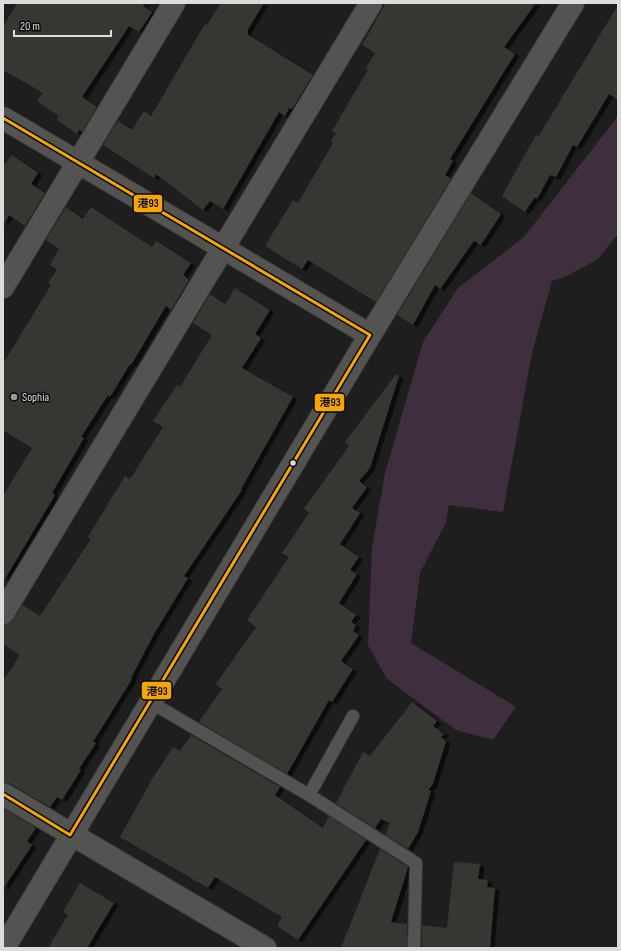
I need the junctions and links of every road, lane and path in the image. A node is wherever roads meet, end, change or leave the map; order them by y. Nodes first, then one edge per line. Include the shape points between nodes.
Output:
1 (174, 3) edge
2 (372, 3) edge
3 (573, 3) edge
4 (3, 118) edge
5 (78, 162) junction
6 (223, 248) junction
7 (3, 287) edge
8 (370, 335) junction
9 (3, 613) edge
10 (150, 702) junction
11 (353, 716) dead end
12 (3, 794) edge
13 (309, 795) junction
14 (70, 835) junction
15 (4, 948) edge
16 (265, 948) edge
17 (414, 948) edge

1 - 5 street
2 - 6 street
3 - 8 street
4 - 5 street
5 - 6 street
5 - 7 street
6 - 8 street
6 - 9 street
8 - 10 street
10 - 13 lane
10 - 14 street
11 - 13 lane
12 - 14 street
13 - 17 lane via 416,863
14 - 15 street
14 - 16 street

